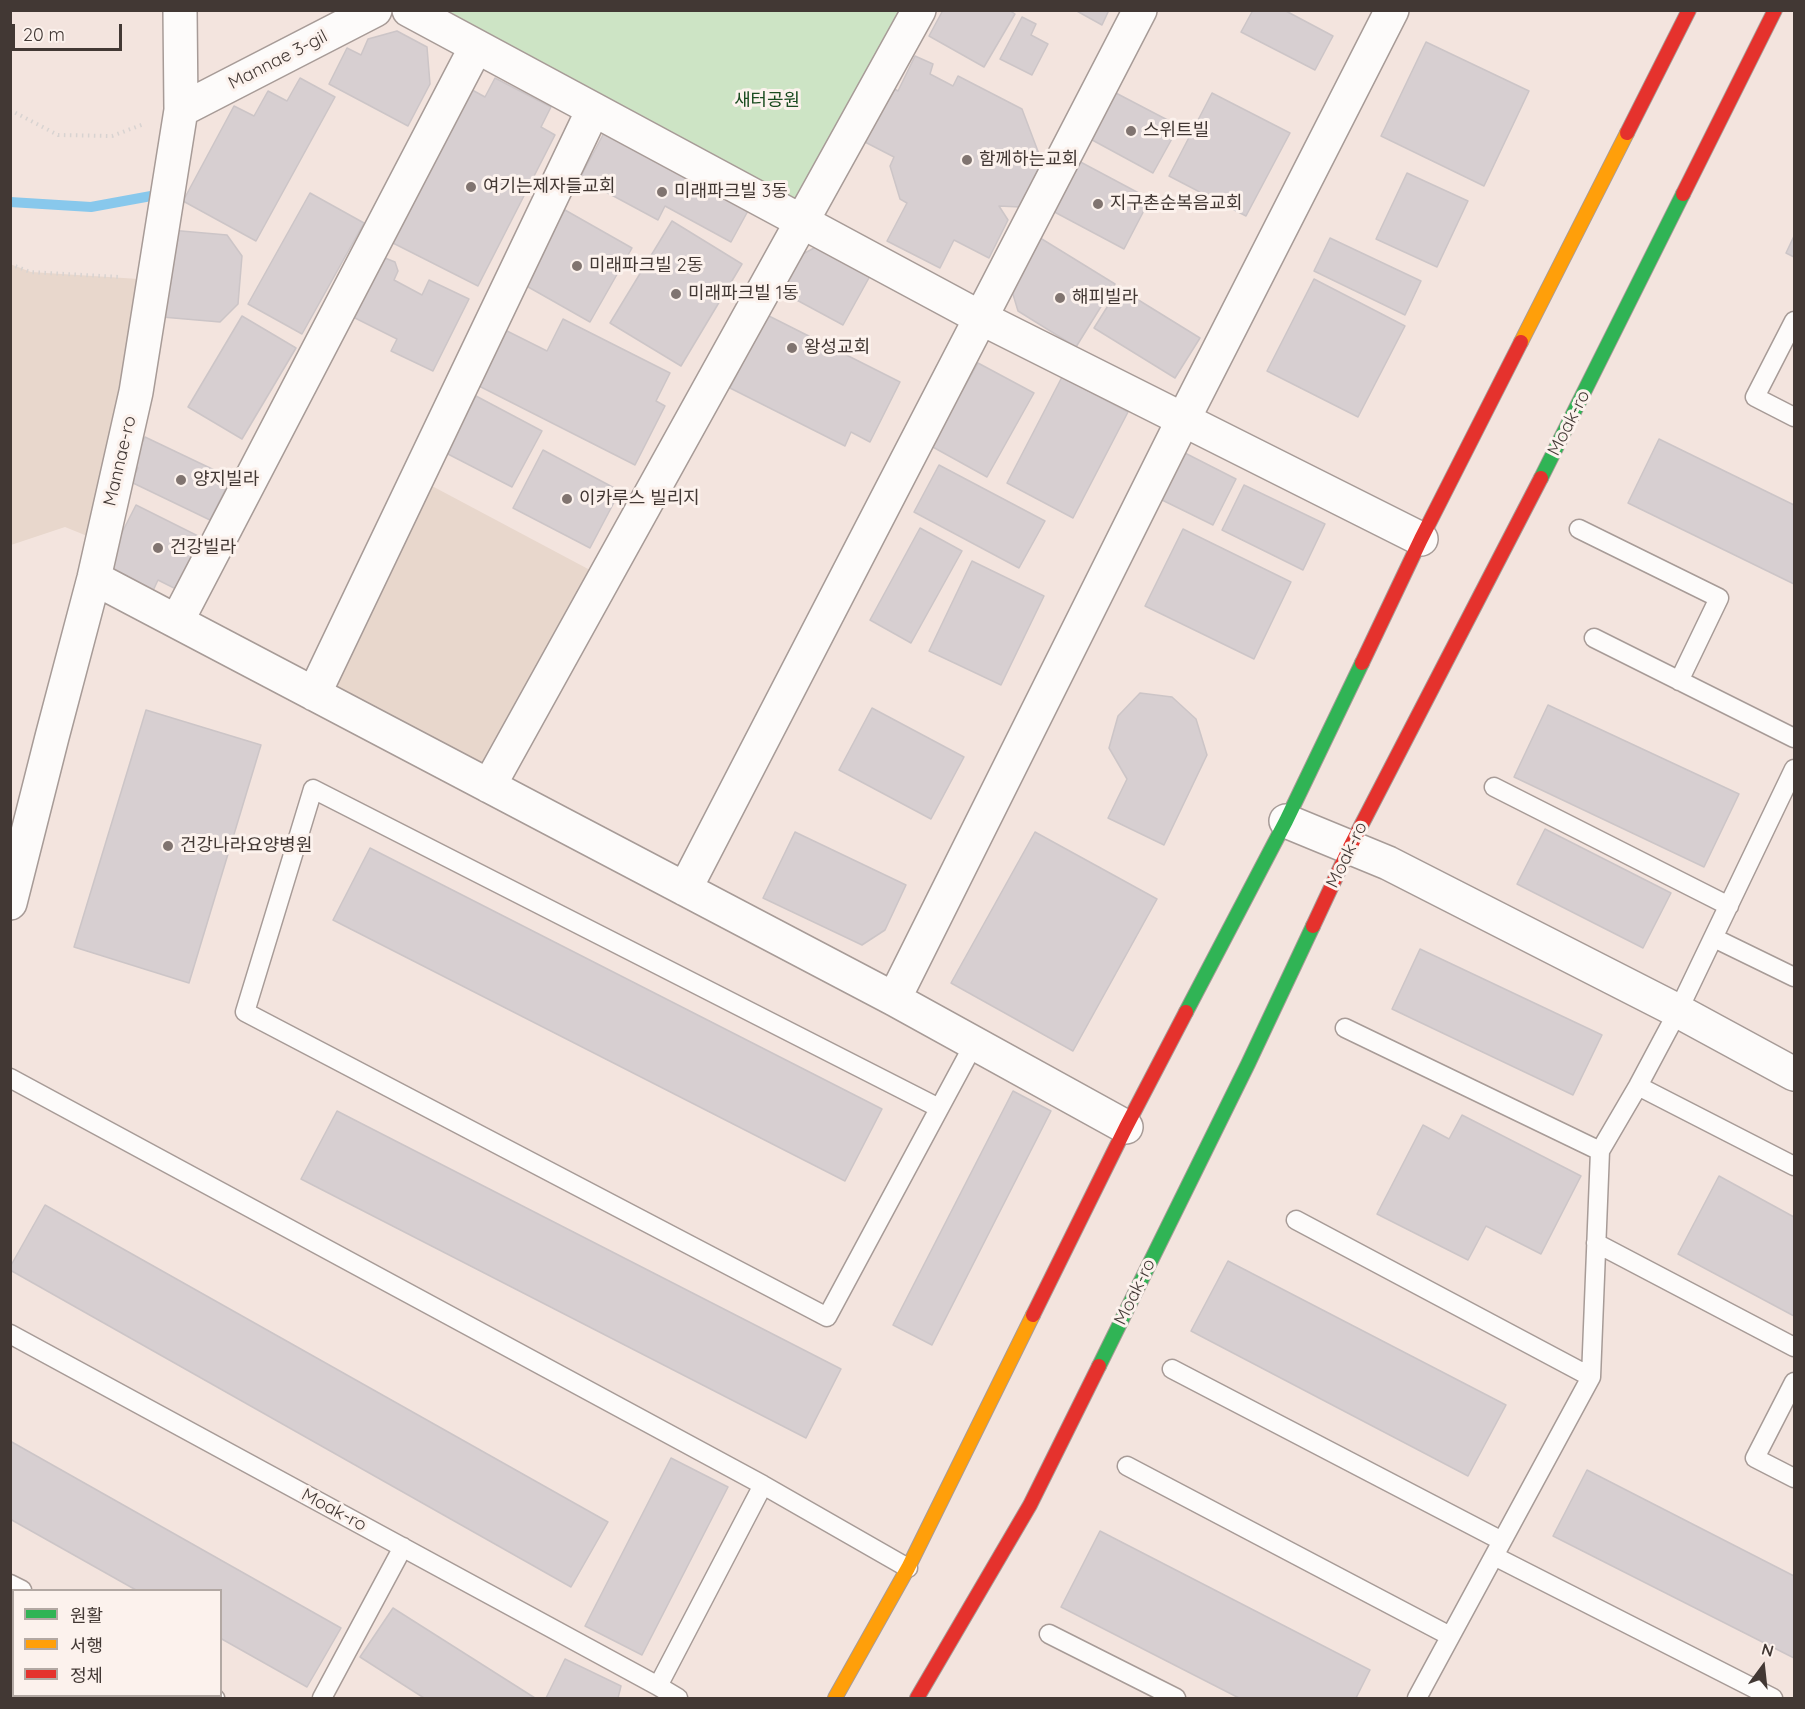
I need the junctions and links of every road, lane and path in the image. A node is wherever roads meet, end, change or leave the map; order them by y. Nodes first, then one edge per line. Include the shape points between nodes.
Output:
1 (180, 10) edge
2 (375, 10) edge
3 (409, 10) edge
4 (919, 10) edge
5 (1140, 10) edge
6 (1392, 10) edge
7 (1689, 10) edge
8 (1775, 10) edge
9 (476, 47) junction
10 (10, 110) edge
11 (181, 110) junction
12 (593, 110) junction
13 (802, 222) junction
14 (10, 264) edge
15 (154, 279) junction
16 (981, 318) junction
17 (1794, 321) edge
18 (1794, 417) edge
19 (1183, 420) junction
20 (1579, 530) dead end
21 (1421, 539) junction
22 (94, 578) junction
23 (177, 621) junction
24 (1594, 638) dead end
25 (1679, 681) junction
26 (314, 694) junction
27 (1794, 738) edge
28 (1794, 769) edge
29 (489, 786) junction
30 (1494, 787) dead end
31 (1789, 793) edge
32 (1287, 821) junction
33 (1350, 847) junction
34 (685, 889) junction
35 (10, 903) edge
36 (1729, 906) junction
37 (1714, 938) junction
38 (1794, 977) edge
39 (894, 999) junction
40 (1678, 1011) junction
41 (1345, 1028) dead end
42 (975, 1042) junction
43 (1794, 1074) edge
44 (10, 1078) edge
45 (1638, 1086) junction
46 (939, 1108) junction
47 (1126, 1127) junction
48 (1600, 1151) junction
49 (1794, 1166) edge
50 (1296, 1220) dead end
51 (1596, 1243) junction
52 (10, 1334) edge
53 (1794, 1347) edge
54 (1172, 1369) dead end
55 (1591, 1377) junction
56 (1794, 1382) edge
57 (1127, 1466) dead end
58 (1794, 1478) edge
59 (763, 1485) junction
60 (403, 1547) junction
61 (1498, 1548) junction
62 (908, 1568) junction
63 (1049, 1634) dead end
64 (1450, 1636) junction
65 (658, 1686) junction
66 (322, 1698) edge
67 (678, 1698) edge
68 (835, 1698) edge
69 (917, 1698) edge
70 (1176, 1698) edge
71 (1417, 1698) edge
72 (1773, 1698) edge

1 - 11 street, Mannae-ro
2 - 11 street, Mannae 3-gil
3 - 9 street
4 - 13 street
5 - 16 street
6 - 19 street
7 - 21 street
8 - 33 street, Moak-ro via 1542,476
9 - 12 street
9 - 23 street
10 - 11 path via 58,135 112,136
11 - 15 street, Mannae-ro
12 - 13 street
12 - 26 street
13 - 16 street
13 - 29 street
14 - 15 path via 30,272
15 - 22 street, Mannae-ro via 136,392
16 - 19 street
16 - 34 street
17 - 18 lane via 1755,397
19 - 21 street
19 - 39 street
20 - 25 lane via 1719,598
21 - 32 street
22 - 23 street
22 - 35 street, Mannae-ro
23 - 26 street
24 - 25 lane
25 - 27 lane
26 - 29 street
28 - 31 lane
29 - 34 street
30 - 36 lane
31 - 36 lane
32 - 33 street
32 - 47 street
33 - 40 street via 1388,862
33 - 69 street, Moak-ro via 1243,1075 1030,1505
34 - 39 street
36 - 37 lane
37 - 38 lane
37 - 40 lane
39 - 42 street
40 - 43 street
40 - 45 lane
41 - 48 lane
42 - 46 lane
42 - 47 street
44 - 59 lane
45 - 48 lane
45 - 49 lane
46 - 46 lane via 827,1317 245,1012 313,789
47 - 62 street
48 - 51 lane
50 - 55 lane
51 - 53 lane
51 - 55 lane
52 - 60 lane, Moak-ro
54 - 61 lane
55 - 61 lane
56 - 58 lane via 1755,1458
57 - 64 lane
59 - 62 lane
59 - 65 lane
60 - 65 lane, Moak-ro
60 - 66 lane
61 - 64 lane
61 - 72 lane
62 - 68 street
63 - 70 lane
64 - 71 lane
65 - 67 lane, Moak-ro

